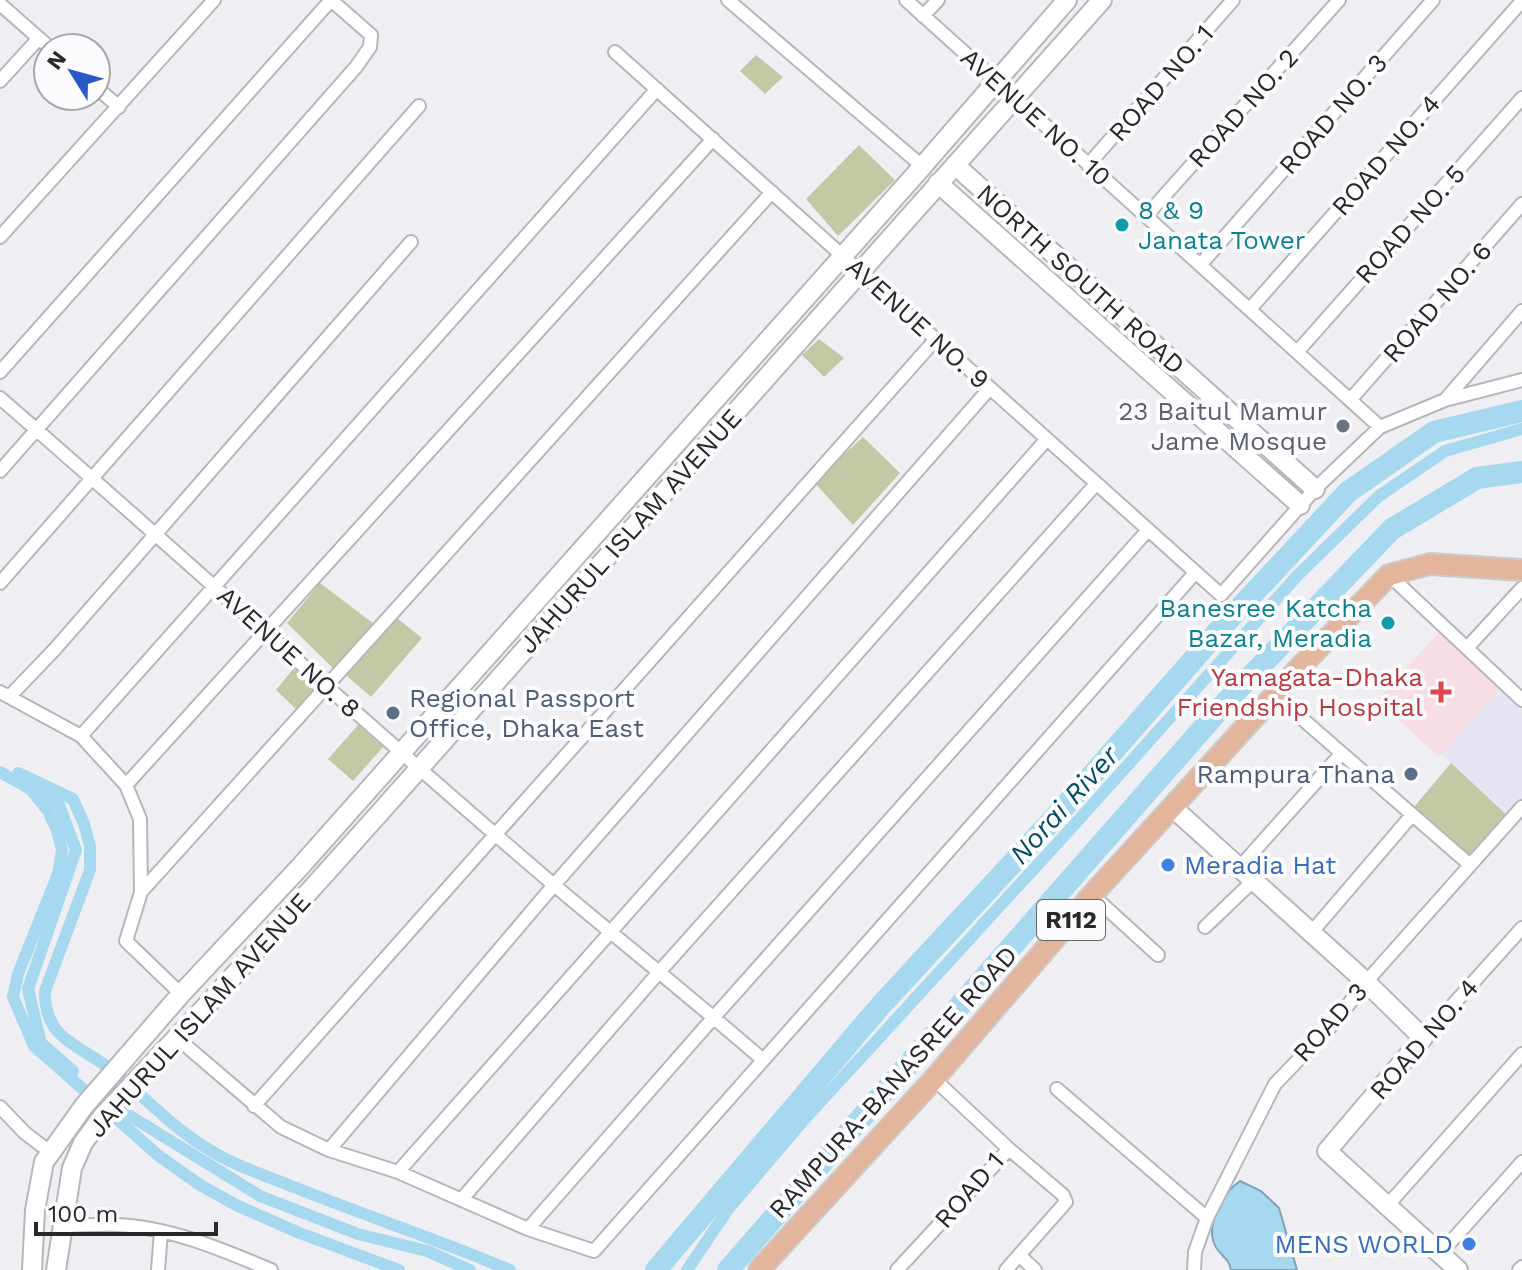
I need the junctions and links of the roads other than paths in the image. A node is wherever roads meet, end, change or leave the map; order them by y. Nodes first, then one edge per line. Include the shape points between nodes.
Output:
1 (214, 0) edge
2 (331, 0) edge
3 (728, 0) edge
4 (906, 0) edge
5 (938, 0) edge
6 (1067, 0) edge
7 (1102, 0) edge
8 (1233, 0) edge
9 (1339, 0) edge
10 (1433, 0) edge
11 (1522, 1) edge
12 (0, 4) edge
13 (923, 16) junction
14 (32, 32) edge
15 (32, 46) edge
16 (615, 52) dead end
17 (0, 81) edge
18 (995, 82) junction
19 (657, 89) junction
20 (1522, 98) edge
21 (1014, 99) junction
22 (112, 101) edge
23 (419, 106) dead end
24 (119, 107) junction
25 (713, 139) junction
26 (955, 165) junction
27 (1088, 165) junction
28 (922, 166) junction
29 (938, 183) junction
30 (772, 192) junction
31 (1522, 204) edge
32 (1147, 215) junction
33 (0, 237) edge
34 (411, 242) dead end
35 (843, 256) junction
36 (1201, 264) junction
37 (861, 272) junction
38 (1250, 309) junction
39 (1522, 311) edge
40 (936, 339) junction
41 (1298, 351) junction
42 (0, 372) edge
43 (1522, 380) edge
44 (990, 388) junction
45 (1348, 396) junction
46 (0, 398) edge
47 (1445, 400) junction
48 (1380, 427) junction
49 (37, 429) junction
50 (1047, 439) junction
51 (0, 471) edge
52 (93, 478) junction
53 (1096, 484) junction
54 (1315, 489) junction
55 (1300, 505) junction
56 (1148, 530) junction
57 (156, 533) junction
58 (1522, 570) edge
59 (1195, 573) junction
60 (1389, 575) junction
61 (0, 583) edge
62 (215, 586) junction
63 (1522, 588) edge
64 (266, 631) junction
65 (1467, 648) junction
66 (327, 688) junction
67 (5, 694) edge
68 (1276, 696) junction
69 (1522, 700) edge
70 (81, 736) junction
71 (401, 751) junction
72 (1341, 754) junction
73 (421, 768) junction
74 (126, 785) junction
75 (1172, 807) junction
76 (1522, 807) edge
77 (1412, 815) junction
78 (495, 834) junction
79 (1469, 864) junction
80 (1246, 875) junction
81 (554, 885) junction
82 (141, 892) junction
83 (1092, 895) junction
84 (1205, 927) dead end
85 (1522, 928) edge
86 (612, 933) junction
87 (1311, 933) junction
88 (1158, 955) dead end
89 (660, 971) junction
90 (1366, 982) junction
91 (181, 994) junction
92 (714, 1017) junction
93 (177, 1038) junction
94 (1423, 1038) junction
95 (1522, 1054) edge
96 (762, 1059) junction
97 (934, 1079) junction
98 (1057, 1089) dead end
99 (254, 1106) junction
100 (0, 1107) edge
101 (1009, 1149) junction
102 (329, 1150) junction
103 (50, 1152) junction
104 (1522, 1162) edge
105 (398, 1172) junction
106 (461, 1200) junction
107 (1387, 1206) junction
108 (1207, 1218) junction
109 (61, 1226) junction
110 (528, 1229) junction
111 (161, 1231) junction
112 (1440, 1254) junction
113 (236, 1255) junction
114 (1020, 1256) junction
115 (32, 1270) edge
116 (56, 1270) edge
117 (158, 1270) edge
118 (235, 1270) edge
119 (271, 1270) edge
120 (759, 1270) edge
121 (897, 1270) edge
122 (1006, 1270) edge
123 (1035, 1270) edge
124 (1194, 1270) edge
125 (1458, 1270) edge

1 - 24 street
2 - 42 street
2 - 49 street via 371,35 370,47
3 - 28 street
4 - 13 street, AVENUE NO. 10
5 - 13 street
6 - 18 street, JAHURUL ISLAM AVENUE
7 - 21 street, JAHURUL ISLAM AVENUE
8 - 27 street, ROAD NO. 1
9 - 32 street, ROAD NO. 2
10 - 36 street, ROAD NO. 3
11 - 38 street, ROAD NO. 4
12 - 14 street
13 - 18 street, AVENUE NO. 10
15 - 17 street
16 - 19 street, AVENUE NO. 9
18 - 21 street, AVENUE NO. 10
18 - 28 street, JAHURUL ISLAM AVENUE
19 - 25 street, AVENUE NO. 9
19 - 62 street
20 - 41 street, ROAD NO. 5
21 - 26 street, JAHURUL ISLAM AVENUE
21 - 27 street, AVENUE NO. 10
22 - 24 street
23 - 52 street
24 - 33 street
25 - 30 street, AVENUE NO. 9
25 - 64 street
26 - 29 street, JAHURUL ISLAM AVENUE
26 - 54 street, NORTH SOUTH ROAD
27 - 32 street, AVENUE NO. 10
28 - 35 street, JAHURUL ISLAM AVENUE
29 - 37 street, JAHURUL ISLAM AVENUE
29 - 55 street, NORTH SOUTH ROAD
30 - 35 street, AVENUE NO. 9
30 - 66 street
31 - 45 street, ROAD NO. 6
32 - 36 street, AVENUE NO. 10
34 - 57 street
35 - 37 street, AVENUE NO. 9
35 - 71 street, JAHURUL ISLAM AVENUE
36 - 38 street, AVENUE NO. 10
37 - 40 street, AVENUE NO. 9
37 - 73 street, JAHURUL ISLAM AVENUE
38 - 41 street, AVENUE NO. 10
39 - 47 street
40 - 44 street, AVENUE NO. 9
40 - 78 street
41 - 45 street, AVENUE NO. 10
43 - 47 street
44 - 50 street, AVENUE NO. 9
44 - 81 street
45 - 48 street, AVENUE NO. 10
46 - 49 street, AVENUE NO. 8
47 - 48 street
48 - 54 street
49 - 51 street
49 - 52 street, AVENUE NO. 8
50 - 53 street, AVENUE NO. 9
50 - 86 street
52 - 57 street, AVENUE NO. 8
52 - 61 street
53 - 56 street, AVENUE NO. 9
53 - 89 street
54 - 55 street
55 - 59 street, AVENUE NO. 9 via 1221,595
56 - 59 street, AVENUE NO. 9
56 - 92 street
57 - 62 street, AVENUE NO. 8
57 - 67 street
58 - 60 main road via 1430,564
59 - 96 street
60 - 65 street
60 - 68 main road, RAMPURA-BANASREE ROAD / R112
62 - 64 street, AVENUE NO. 8
62 - 70 street
63 - 65 street
64 - 66 street, AVENUE NO. 8
64 - 74 street
65 - 69 street
66 - 71 street, AVENUE NO. 8
66 - 82 street
67 - 70 street
68 - 72 street
68 - 75 main road, RAMPURA-BANASREE ROAD / R112
70 - 74 street
71 - 73 street, AVENUE NO. 8
71 - 91 street, JAHURUL ISLAM AVENUE
72 - 77 street
72 - 80 street
73 - 78 street, AVENUE NO. 8
73 - 93 street, JAHURUL ISLAM AVENUE
74 - 82 street via 140,819
75 - 80 street
75 - 83 main road, RAMPURA-BANASREE ROAD / R112
76 - 79 street, ROAD 3
77 - 79 street
77 - 87 street
78 - 81 street, AVENUE NO. 8
78 - 99 street
79 - 90 street, ROAD 3
80 - 84 street
80 - 87 street
81 - 86 street, AVENUE NO. 8
81 - 102 street
82 - 91 street via 126,941
83 - 88 street
83 - 97 main road, RAMPURA-BANASREE ROAD / R112
85 - 94 street, ROAD NO. 4
86 - 89 street, AVENUE NO. 8
86 - 105 street
87 - 90 street
89 - 92 street, AVENUE NO. 8
89 - 106 street
90 - 94 street
90 - 108 street, ROAD 3 via 1275,1084
91 - 103 street, JAHURUL ISLAM AVENUE
92 - 96 street, AVENUE NO. 8
92 - 110 street
93 - 99 street
93 - 109 street, JAHURUL ISLAM AVENUE via 83,1143 72,1168
94 - 107 street, ROAD NO. 4 via 1327,1151
95 - 107 street
96 - 110 street via 594,1251
97 - 101 street, ROAD 1
97 - 120 main road, RAMPURA-BANASREE ROAD / R112
98 - 108 street
99 - 102 street via 281,1127
100 - 103 street
101 - 114 street via 1066,1202
101 - 121 street, ROAD 1
102 - 105 street
103 - 115 street, JAHURUL ISLAM AVENUE via 40,1175
104 - 112 street
105 - 106 street
106 - 110 street
107 - 112 street
108 - 124 street, ROAD 3
109 - 111 street
109 - 116 street, JAHURUL ISLAM AVENUE
111 - 113 street
111 - 117 street
112 - 125 street
113 - 118 street
113 - 119 street
114 - 122 street
114 - 123 street

